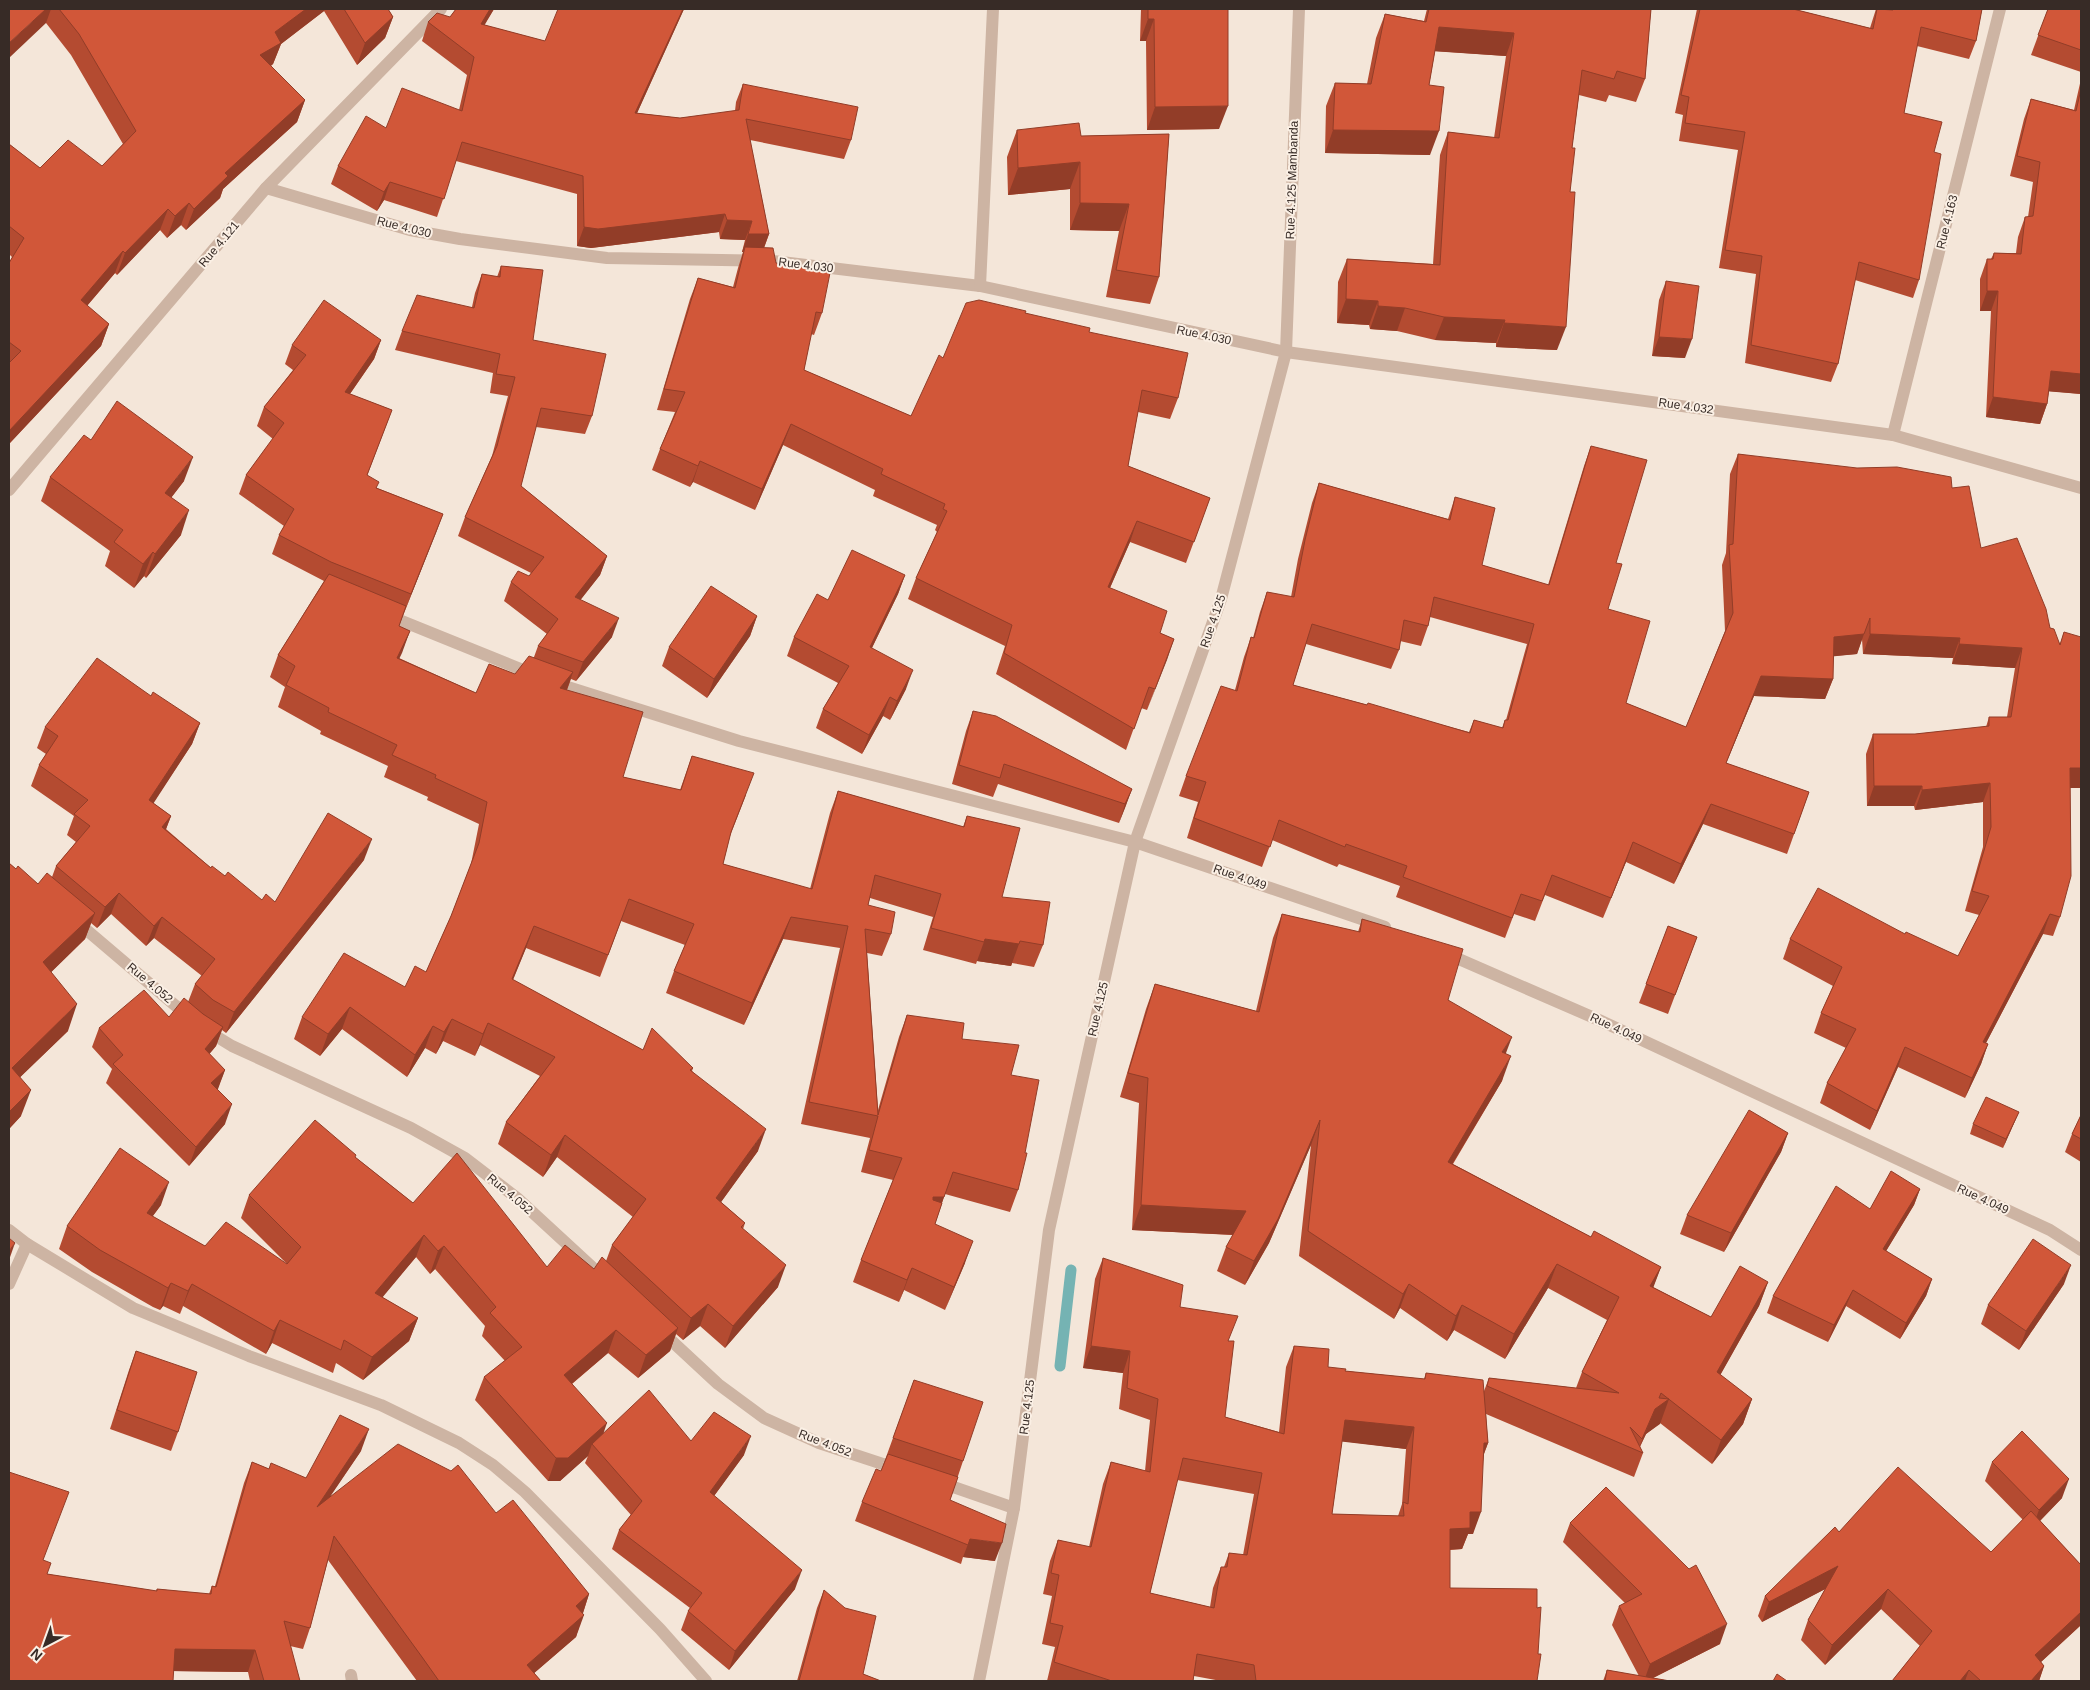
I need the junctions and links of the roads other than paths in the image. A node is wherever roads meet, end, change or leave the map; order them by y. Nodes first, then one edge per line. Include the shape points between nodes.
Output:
1 (441, 9) edge
2 (993, 9) edge
3 (1299, 9) edge
4 (2000, 9) edge
5 (266, 188) junction
6 (980, 286) junction
7 (1286, 352) junction
8 (1893, 435) junction
9 (2081, 488) edge
10 (9, 490) edge
11 (379, 612) edge
12 (1135, 842) junction
13 (68, 914) edge
14 (1395, 932) edge
15 (1431, 947) edge
16 (9, 1230) edge
17 (26, 1244) junction
18 (2081, 1250) edge
19 (9, 1284) edge
20 (618, 1291) edge
21 (654, 1324) edge
22 (912, 1474) edge
23 (930, 1480) edge
24 (1014, 1508) junction
25 (706, 1681) edge
26 (979, 1681) edge

1 - 5 street, Rue 4.121
2 - 6 street
3 - 7 street, Rue 4.125 Mambanda
4 - 8 street, Rue 4.163
5 - 6 street, Rue 4.030 via 410,230 460,239 607,258 773,261
5 - 10 street, Rue 4.121
6 - 7 street, Rue 4.030
7 - 8 street, Rue 4.032
7 - 12 street, Rue 4.125 via 1221,599
8 - 9 street, Rue 4.032
11 - 12 street, Rue 4.049 via 555,683 739,741
12 - 14 street, Rue 4.049
12 - 24 street, Rue 4.125 via 1049,1230
13 - 20 street, Rue 4.052 via 217,1037 411,1128 466,1158 517,1198
15 - 18 street, Rue 4.049 via 1599,1020 2005,1209 2050,1230
16 - 17 street
17 - 19 street
17 - 25 street via 133,1308 381,1405 459,1442 524,1492 660,1629
21 - 22 street, Rue 4.052 via 718,1384 764,1418 819,1442
23 - 24 street
24 - 26 street, Rue 4.125

